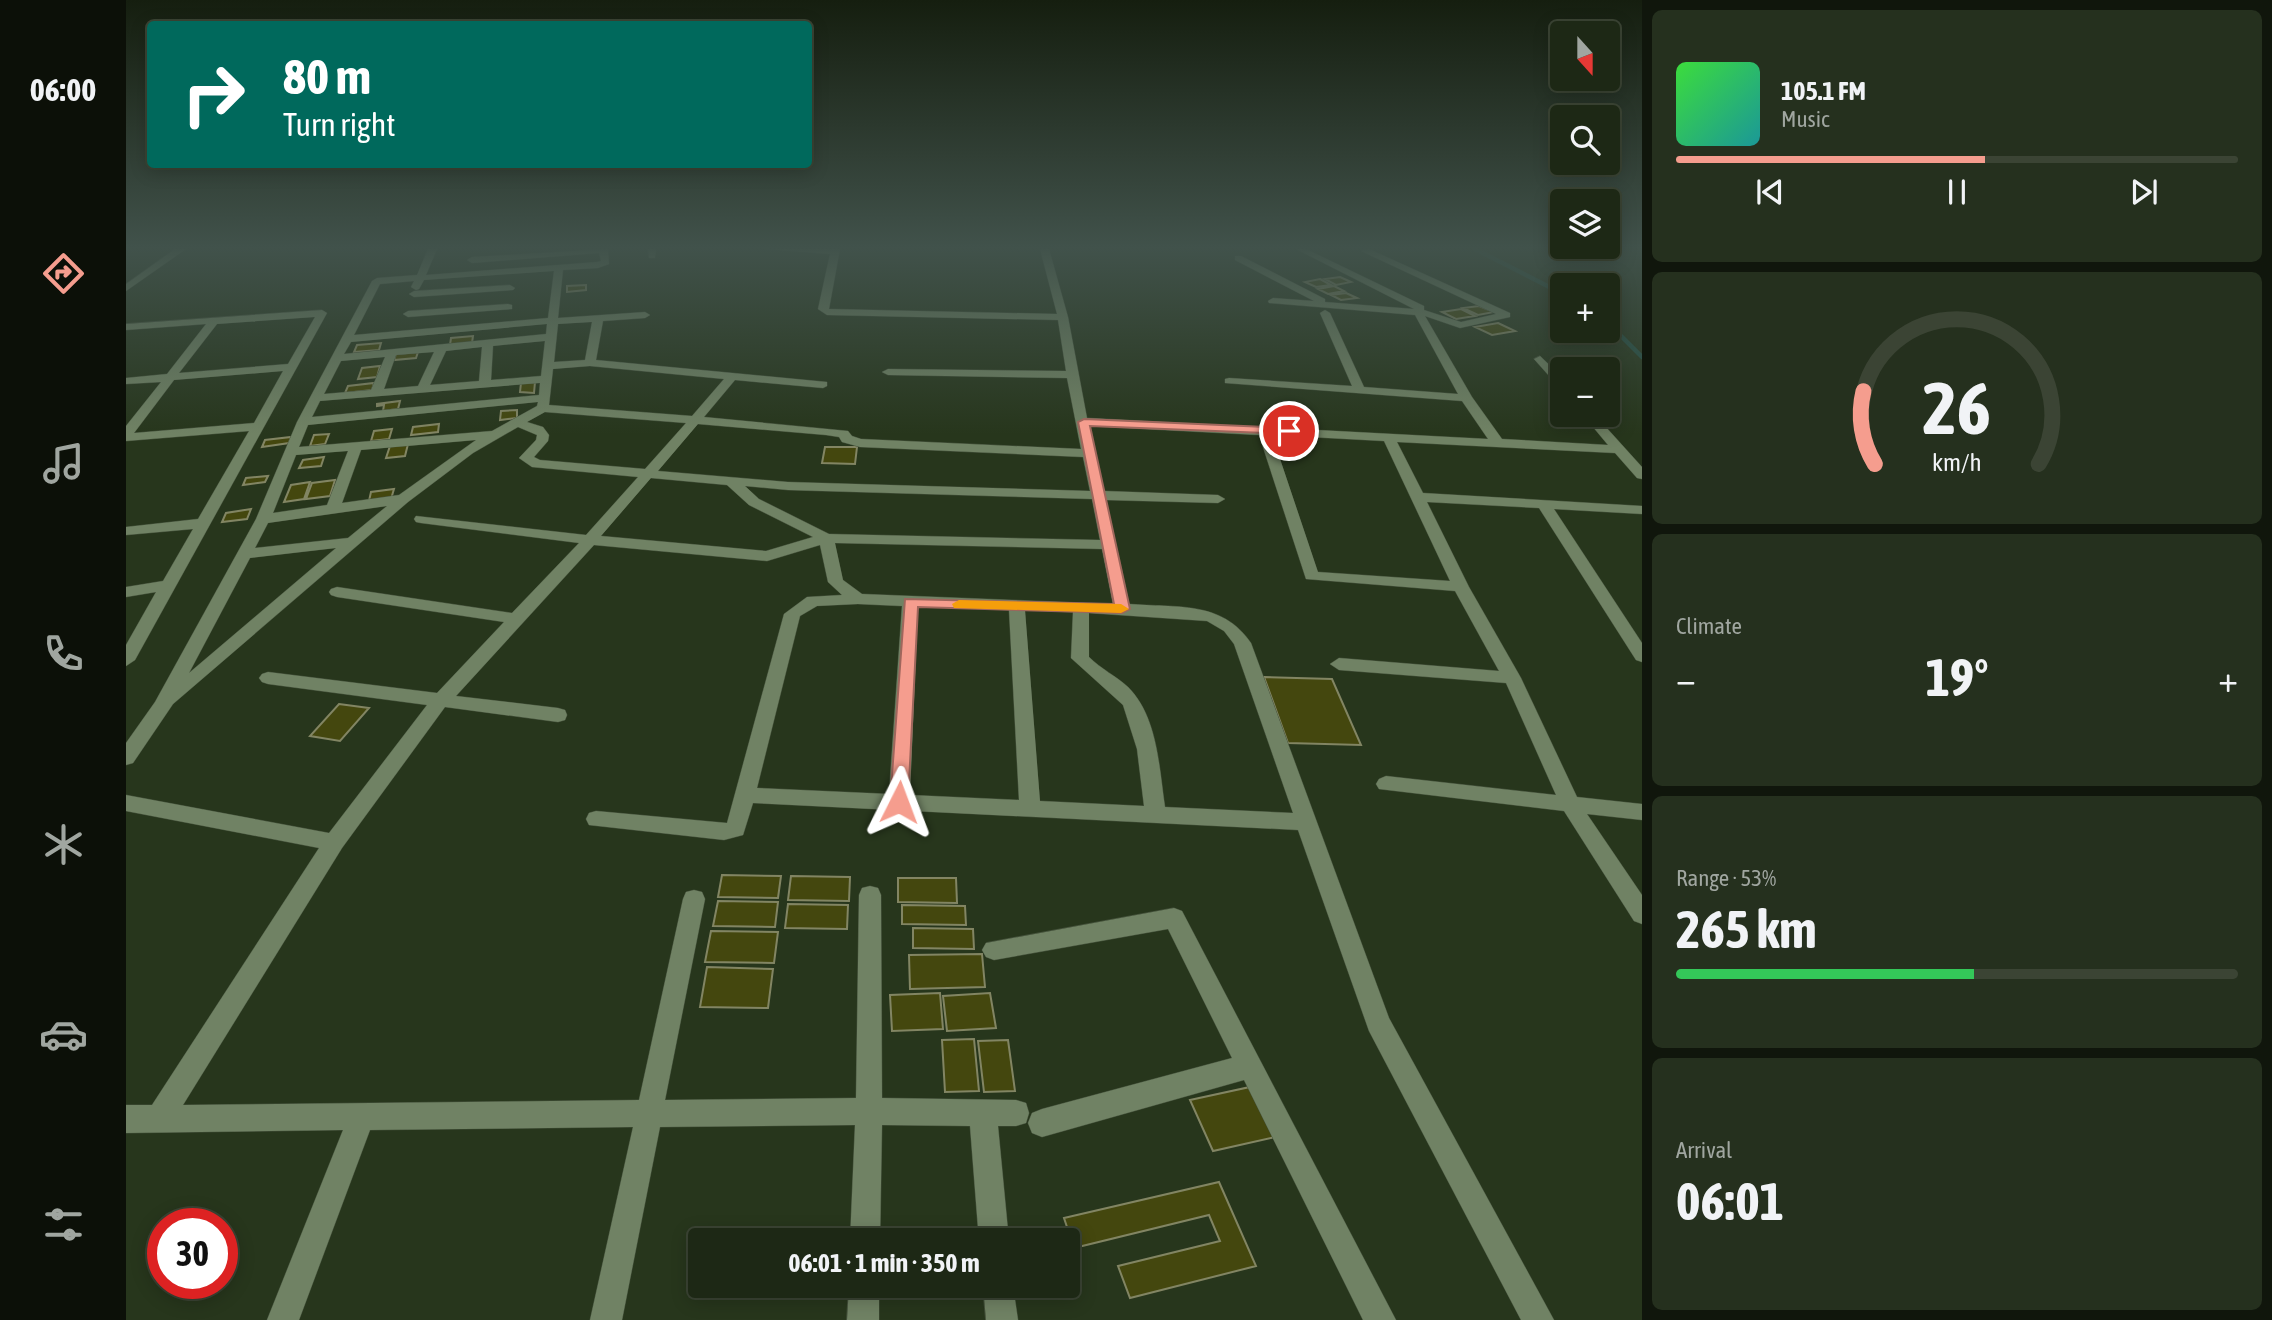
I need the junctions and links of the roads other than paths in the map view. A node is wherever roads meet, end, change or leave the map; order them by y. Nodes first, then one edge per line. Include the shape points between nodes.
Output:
1 (361, 311) edge
2 (409, 311) edge
3 (457, 311) edge
4 (508, 311) edge
5 (555, 311) edge
6 (825, 311) edge
7 (1061, 311) edge
8 (1327, 311) edge
9 (1389, 311) edge
10 (1420, 311) edge
11 (1496, 311) edge
12 (1423, 312) junction
13 (408, 314) junction
14 (645, 315) dead end
15 (1063, 317) junction
16 (598, 318) junction
17 (214, 321) junction
18 (553, 322) junction
19 (508, 324) junction
20 (126, 327) edge
21 (395, 335) junction
22 (550, 337) junction
23 (345, 339) junction
24 (488, 343) junction
25 (442, 347) junction
26 (392, 352) junction
27 (336, 358) junction
28 (1540, 359) dead end
29 (590, 363) junction
30 (292, 367) junction
31 (1550, 370) edge
32 (888, 372) dead end
33 (546, 373) junction
34 (1072, 375) junction
35 (732, 376) junction
36 (172, 377) junction
37 (126, 381) edge
38 (1229, 381) dead end
39 (823, 384) dead end
40 (485, 385) junction
41 (1359, 389) junction
42 (422, 390) junction
43 (376, 393) junction
44 (315, 398) junction
45 (1466, 398) junction
46 (544, 403) junction
47 (695, 421) junction
48 (303, 422) junction
49 (1084, 422) junction
50 (519, 423) junction
51 (258, 426) junction
52 (1599, 427) edge
53 (1264, 429) junction
54 (500, 434) junction
55 (126, 436) edge
56 (1389, 438) junction
57 (1498, 443) junction
58 (356, 446) junction
59 (1619, 450) junction
60 (290, 453) junction
61 (1090, 453) junction
62 (646, 474) junction
63 (1642, 475) edge
64 (732, 482) junction
65 (1100, 497) junction
66 (1418, 497) junction
67 (403, 499) junction
68 (1218, 499) dead end
69 (1543, 504) junction
70 (333, 510) junction
71 (1642, 510) edge
72 (263, 519) junction
73 (421, 519) dead end
74 (204, 523) junction
75 (126, 531) edge
76 (826, 538) junction
77 (590, 540) junction
78 (353, 542) junction
79 (1110, 545) junction
80 (245, 554) junction
81 (169, 585) junction
82 (1461, 587) junction
83 (126, 592) edge
84 (337, 593) dead end
85 (858, 600) junction
86 (910, 602) junction
87 (1017, 607) junction
88 (1081, 608) junction
89 (1122, 609) junction
90 (516, 619) junction
91 (1642, 656) edge
92 (126, 660) edge
93 (1339, 664) dead end
94 (268, 678) dead end
95 (1512, 678) junction
96 (440, 701) junction
97 (163, 705) junction
98 (558, 715) dead end
99 (126, 758) edge
100 (1386, 784) dead end
101 (743, 795) junction
102 (899, 802) junction
103 (126, 803) edge
104 (1571, 806) junction
105 (1030, 809) junction
106 (1642, 812) edge
107 (1156, 815) junction
108 (596, 819) dead end
109 (1304, 822) junction
110 (334, 842) junction
111 (870, 895) dead end
112 (694, 899) dead end
113 (1642, 914) edge
114 (994, 950) dead end
115 (1249, 1066) junction
116 (869, 1111) junction
117 (649, 1113) junction
118 (983, 1113) junction
119 (1016, 1113) dead end
120 (362, 1116) junction
121 (126, 1119) edge
122 (158, 1120) junction
123 (1042, 1123) dead end
124 (865, 1228) edge
125 (993, 1228) edge
126 (864, 1298) edge
127 (1000, 1298) edge
128 (283, 1320) edge
129 (606, 1320) edge
130 (863, 1320) edge
131 (1002, 1320) edge
132 (1380, 1320) edge
133 (1538, 1320) edge

1 - 23 street
2 - 13 street
3 - 13 street
4 - 19 street
5 - 18 street
6 - 15 street
7 - 15 street
8 - 41 street
9 - 12 street
10 - 12 street
11 - 12 street via 1506,315 1461,325
12 - 45 street
13 - 21 street
14 - 16 street
15 - 34 street
16 - 18 street
16 - 29 street
17 - 20 street
17 - 30 street via 322,313
17 - 36 street
18 - 19 street
18 - 22 street
19 - 21 street
21 - 23 street
22 - 24 street
22 - 33 street
23 - 27 street
24 - 25 street
24 - 40 street
25 - 26 street
25 - 42 street
26 - 27 street
26 - 43 street
27 - 44 street
28 - 31 street
29 - 33 street
29 - 35 street
30 - 36 street
30 - 51 street
32 - 34 street
33 - 40 street
33 - 46 street
34 - 49 street
35 - 39 street
35 - 47 street
36 - 37 street
36 - 55 street
38 - 41 street
40 - 42 street
41 - 45 street
42 - 43 street
43 - 44 street
44 - 48 street
45 - 57 street
46 - 47 street
46 - 48 street
46 - 50 street
47 - 61 street via 826,431 860,443
47 - 62 street
48 - 60 street
49 - 53 street
49 - 61 street
50 - 54 street
50 - 62 street via 543,435 526,458 529,462
51 - 55 street
51 - 74 street
52 - 59 street
53 - 56 street
53 - 82 street via 1312,576
54 - 58 street
54 - 67 street via 468,450
56 - 57 street
56 - 66 street
57 - 59 street
58 - 60 street
58 - 70 street
59 - 63 street
60 - 72 street
61 - 65 street
62 - 64 street
62 - 77 street
64 - 65 street
64 - 76 street via 754,502
65 - 68 street
65 - 79 street
66 - 69 street
66 - 82 street
67 - 70 street
67 - 78 street
69 - 71 street
69 - 91 street
70 - 72 street
72 - 80 street
73 - 77 street
74 - 75 street
74 - 81 street
76 - 77 street via 767,556
76 - 79 street
76 - 85 street via 836,582
77 - 90 street
78 - 80 street
78 - 97 street
79 - 89 street
80 - 97 street
81 - 83 street
81 - 92 street
82 - 95 street
84 - 90 street
85 - 86 street
85 - 101 street via 813,601 792,614
86 - 87 street
86 - 102 street
87 - 88 street
87 - 105 street
88 - 89 street
88 - 107 street via 1080,658 1091,672 1122,692 1138,712
89 - 109 street via 1211,615 1230,627 1242,643
90 - 96 street
93 - 95 street
94 - 96 street
95 - 104 street
96 - 98 street
96 - 110 street
97 - 99 street
100 - 104 street
101 - 102 street
101 - 108 street via 736,829 730,832
102 - 105 street
103 - 110 street
104 - 106 street
104 - 113 street
105 - 107 street
107 - 109 street
109 - 133 street via 1378,1023
110 - 122 street
111 - 116 street
112 - 117 street
114 - 115 street via 1174,918
115 - 123 street
115 - 132 street
116 - 117 street
116 - 118 street
116 - 124 street
117 - 120 street
117 - 129 street
118 - 119 street
118 - 125 street
120 - 122 street
120 - 128 street
121 - 122 street
126 - 130 street
127 - 131 street

